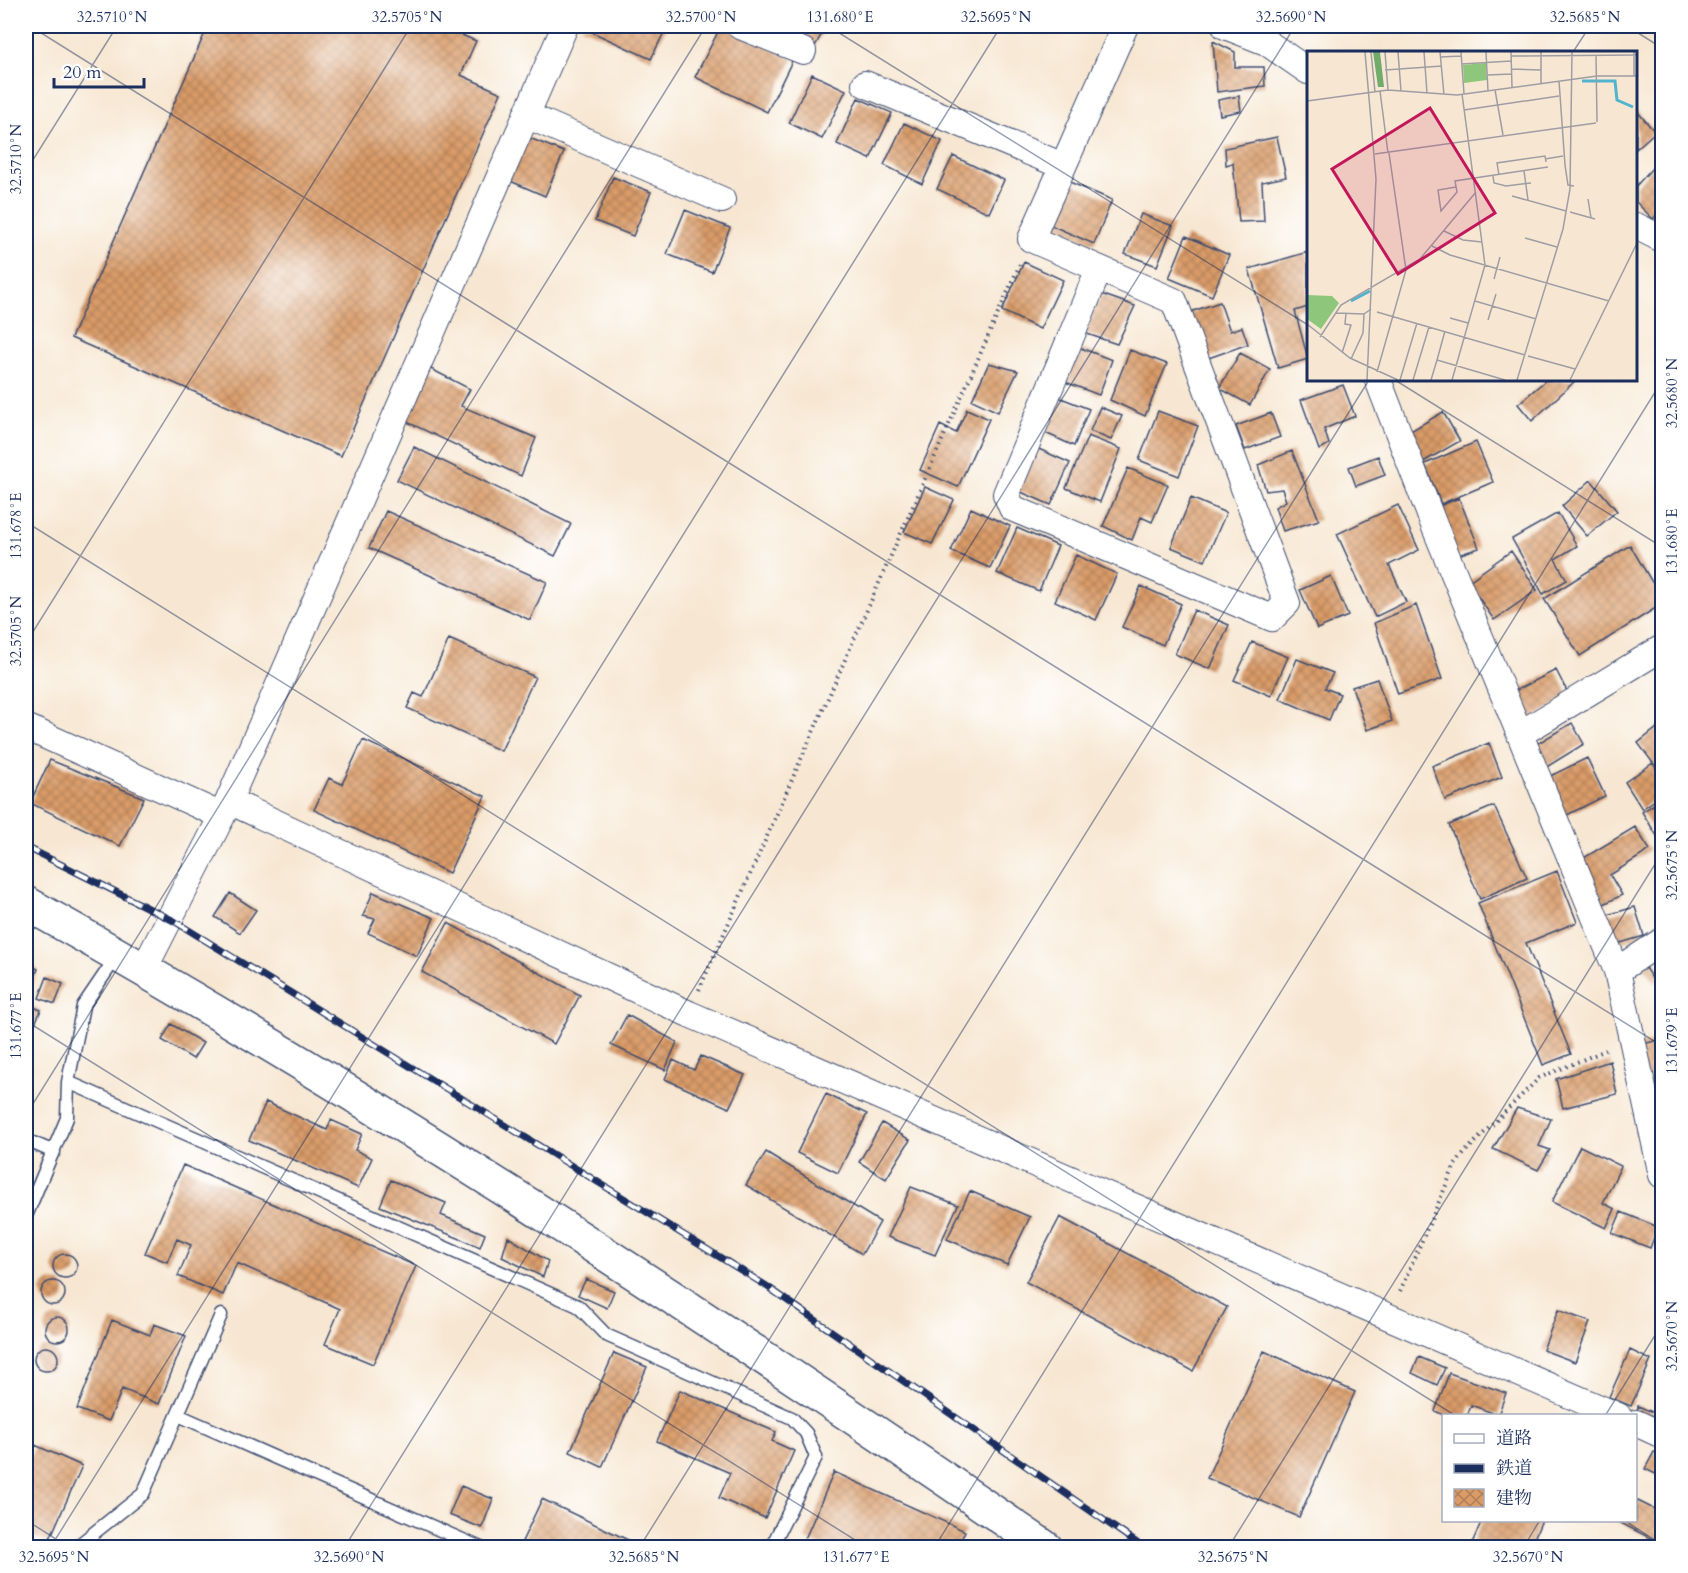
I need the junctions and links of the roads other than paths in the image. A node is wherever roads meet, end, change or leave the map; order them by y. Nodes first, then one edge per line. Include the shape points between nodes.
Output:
1 (565, 26) edge
2 (740, 26) edge
3 (1125, 26) edge
4 (1225, 26) edge
5 (803, 51) dead end
6 (1307, 71) edge
7 (865, 84) dead end
8 (526, 115) junction
9 (1063, 166) junction
10 (722, 200) dead end
11 (1637, 227) edge
12 (1662, 239) edge
13 (1099, 268) junction
14 (1378, 381) edge
15 (1662, 648) edge
16 (26, 727) edge
17 (1520, 734) junction
18 (225, 808) junction
19 (26, 903) edge
20 (1662, 940) edge
21 (131, 962) junction
22 (1617, 971) junction
23 (68, 1082) junction
24 (26, 1140) edge
25 (54, 1152) junction
26 (1662, 1175) edge
27 (26, 1216) edge
28 (221, 1315) dead end
29 (1613, 1414) edge
30 (178, 1415) junction
31 (1637, 1424) edge
32 (1662, 1435) edge
33 (773, 1547) edge
34 (75, 1548) edge
35 (481, 1548) edge
36 (1046, 1548) edge

1 - 8 street
2 - 5 street
3 - 9 street
4 - 6 street via 1266,42
7 - 9 street
8 - 10 street
8 - 18 street
9 - 13 street via 1031,239
11 - 12 street
13 - 13 street via 1174,301 1287,603 1272,618 1012,508 1006,494
14 - 17 street
15 - 17 street
16 - 18 street
17 - 22 street
18 - 21 street
18 - 29 street via 688,1014
19 - 21 street
20 - 22 street
21 - 23 lane via 83,1006
21 - 36 street via 429,1143 797,1377
22 - 26 street
23 - 25 lane via 67,1118
23 - 33 lane via 578,1306 606,1335 792,1418 806,1433 816,1457
24 - 25 lane
25 - 27 lane
28 - 30 lane
30 - 34 lane via 143,1494
30 - 35 lane
31 - 32 street

